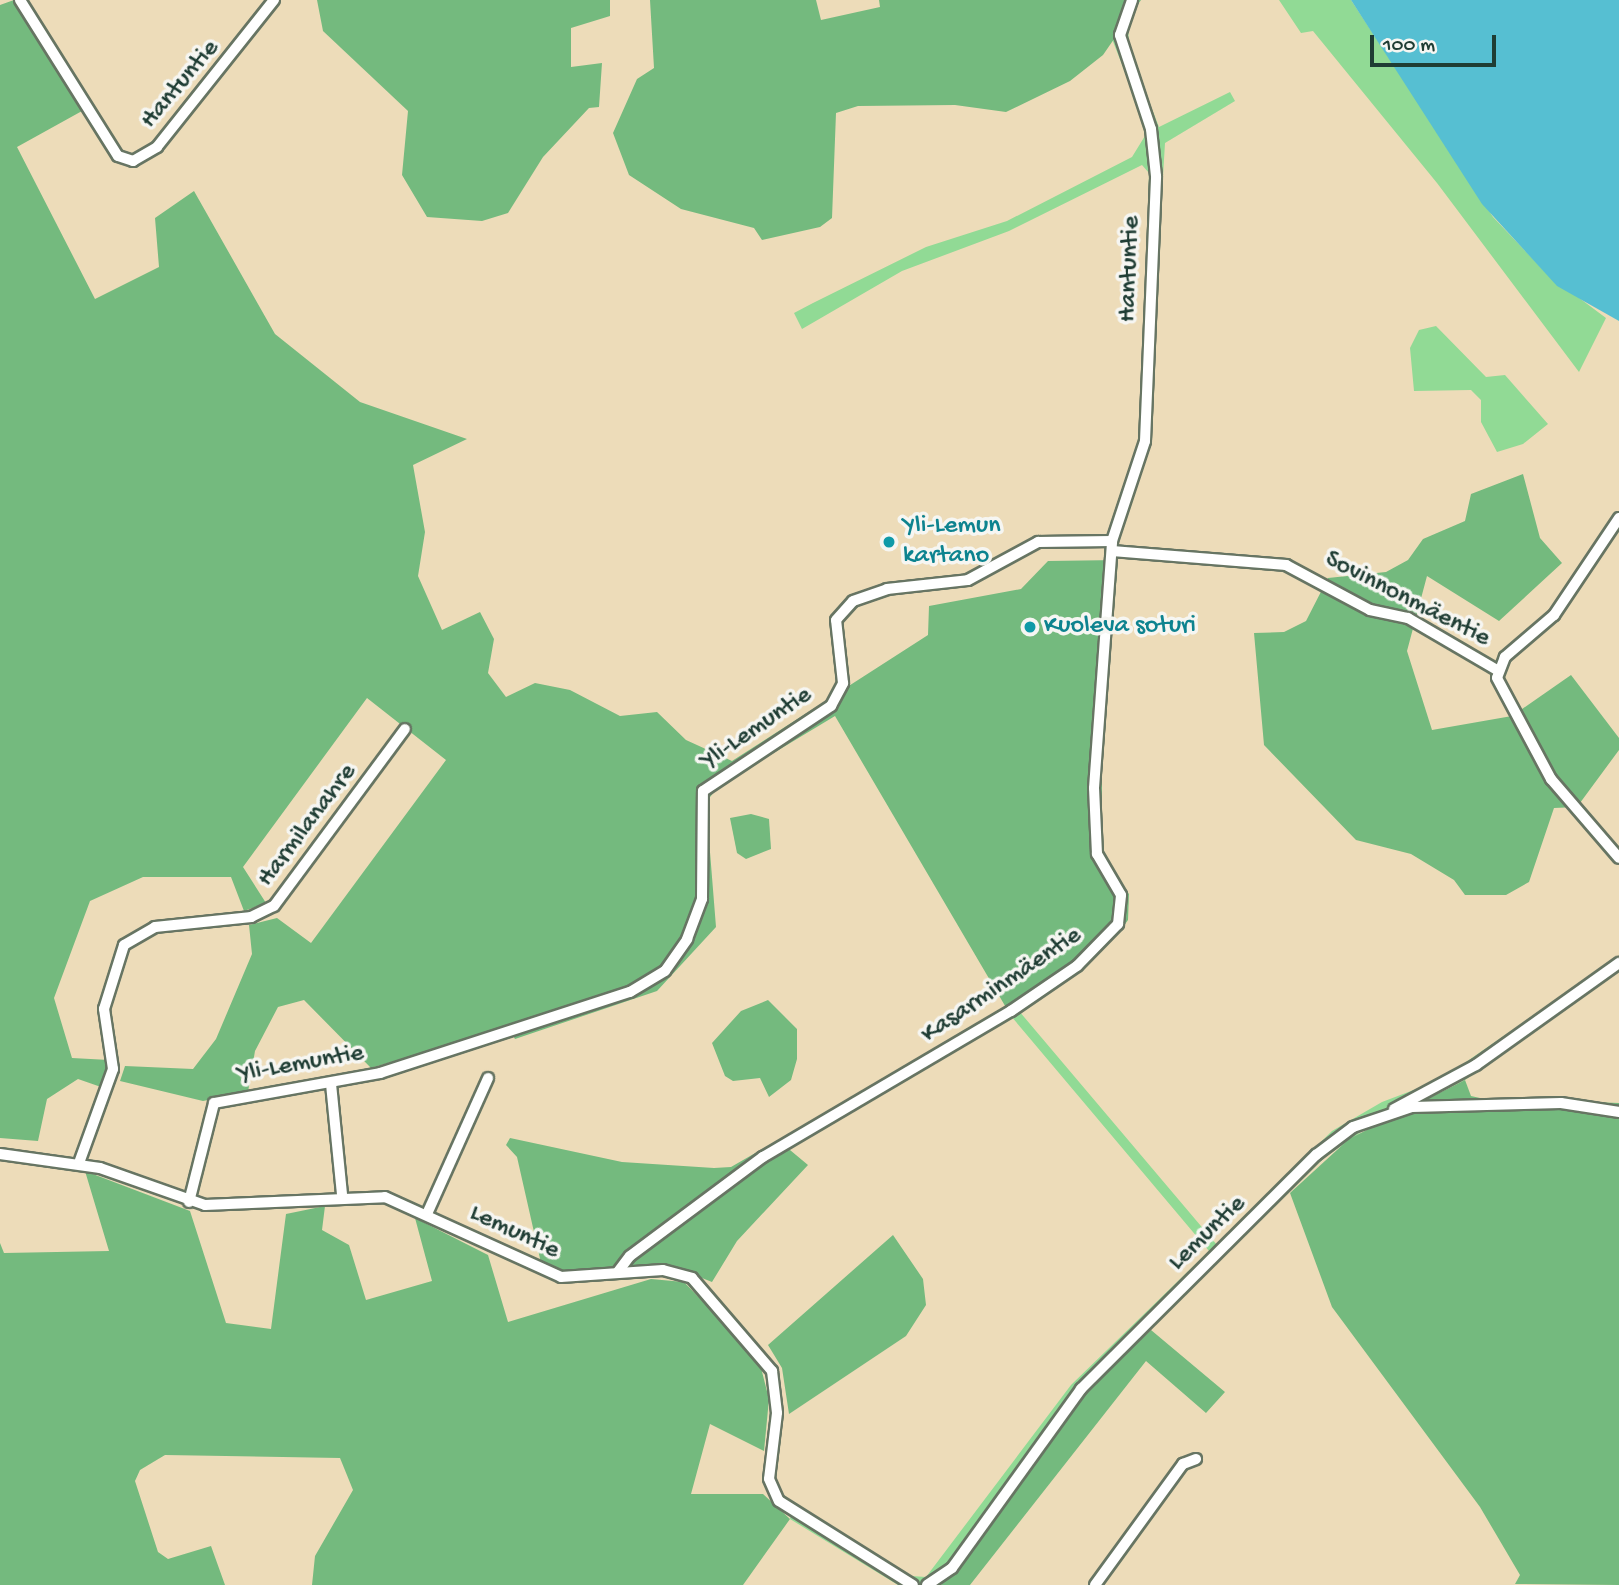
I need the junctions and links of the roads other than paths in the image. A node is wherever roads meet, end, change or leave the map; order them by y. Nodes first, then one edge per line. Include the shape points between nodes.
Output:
1 (20, 0) edge
2 (274, 0) edge
3 (1132, 0) edge
4 (1619, 518) edge
5 (1112, 546) junction
6 (1497, 670) junction
7 (405, 729) dead end
8 (1619, 858) edge
9 (1619, 963) edge
10 (488, 1078) dead end
11 (331, 1084) junction
12 (1391, 1111) junction
13 (1619, 1112) edge
14 (0, 1154) edge
15 (79, 1163) junction
16 (342, 1195) junction
17 (189, 1202) junction
18 (427, 1214) junction
19 (617, 1273) junction
20 (1196, 1459) dead end
21 (913, 1585) edge
22 (928, 1585) edge
23 (1095, 1585) edge

1 - 2 street, Hantuntie via 118,156 133,161 157,147
3 - 5 street, Hantuntie via 1120,35 1151,129 1156,176 1145,441
4 - 6 street via 1555,615
5 - 6 street, Sovinnonmäentie via 1286,565 1370,610 1408,618
5 - 11 street, Yli-Lemuntie via 1038,542 968,580 887,589 843,609 835,634 843,683 831,706 704,790 705,877 696,919 677,957 648,984 448,1053
5 - 19 street, Kasarminmäentie via 1094,788 1097,853 1121,895 1118,924 1077,966 1011,1011 763,1157 622,1262
6 - 8 street, Sovinnonmäentie via 1499,687 1551,779
7 - 15 street, Harmilanahre via 274,906 251,917 155,927 124,945 104,1009 113,1069
9 - 12 street via 1476,1065
10 - 18 street
11 - 16 street
11 - 17 street, Yli-Lemuntie via 220,1101 206,1114
12 - 13 street, Lemuntie via 1561,1103
12 - 22 street, Lemuntie via 1353,1127 1316,1155 1104,1366 951,1568
14 - 15 street, Lemuntie
15 - 17 street, Lemuntie
16 - 17 street, Lemuntie via 244,1207
16 - 18 street, Lemuntie via 385,1197
18 - 19 street, Lemuntie via 544,1273 581,1278
19 - 21 street, Lemuntie via 679,1272 720,1303 772,1371 777,1413 769,1479 779,1501
20 - 23 street via 1183,1464

